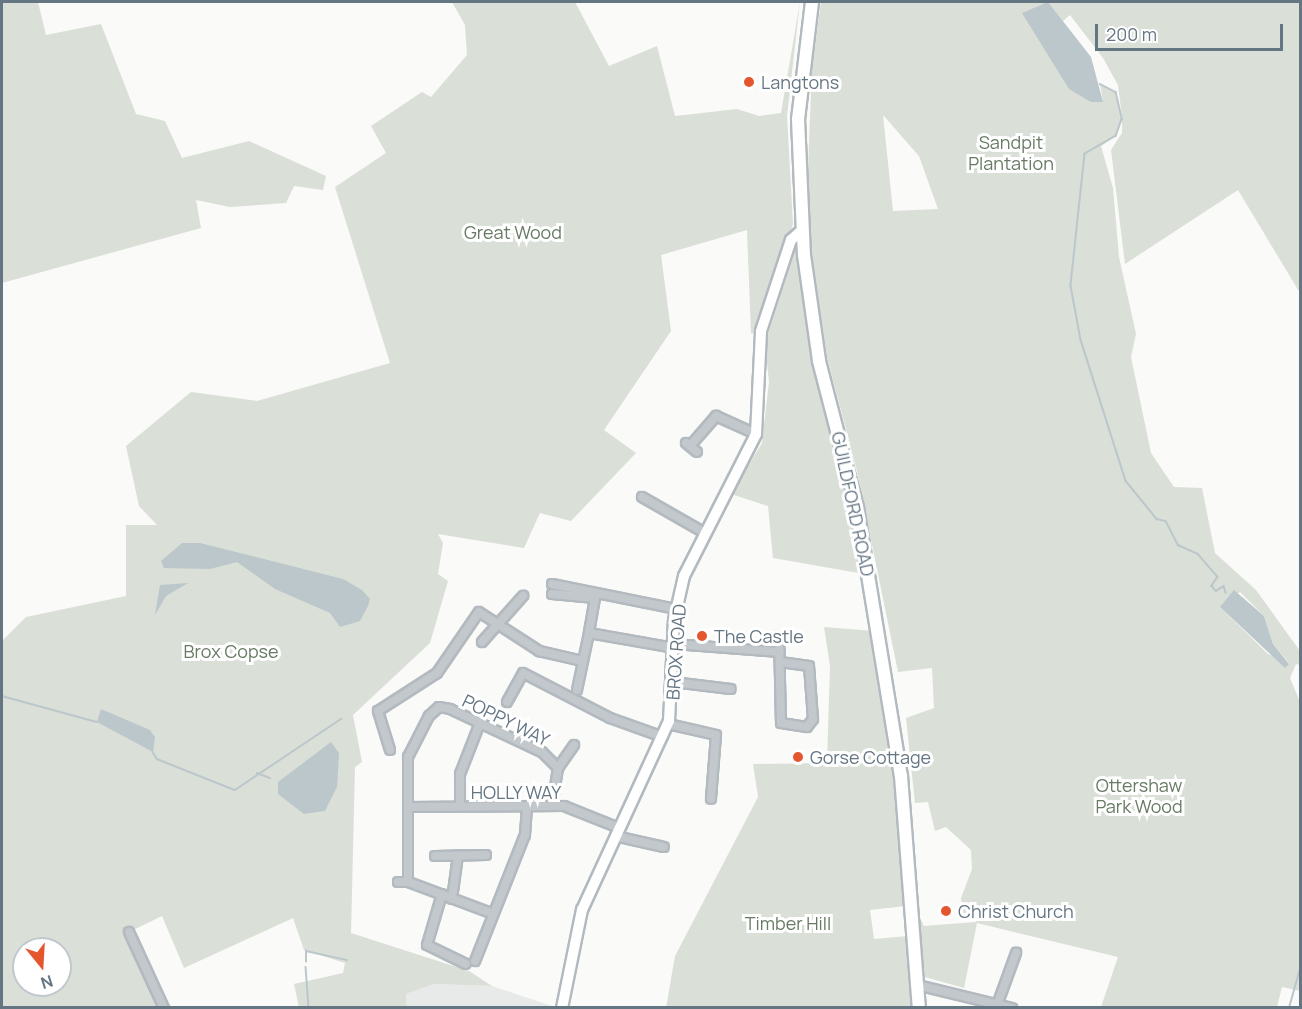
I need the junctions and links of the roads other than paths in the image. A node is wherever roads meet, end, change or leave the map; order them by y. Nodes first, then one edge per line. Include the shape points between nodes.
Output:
1 (812, 2) edge
2 (801, 231) junction
3 (756, 434) junction
4 (698, 452) dead end
5 (642, 497) dead end
6 (703, 532) junction
7 (552, 584) dead end
8 (552, 594) dead end
9 (523, 596) dead end
10 (676, 609) junction
11 (497, 623) junction
12 (589, 633) junction
13 (779, 636) dead end
14 (482, 642) dead end
15 (674, 646) junction
16 (780, 652) junction
17 (582, 661) junction
18 (780, 662) junction
19 (673, 682) junction
20 (731, 689) dead end
21 (577, 690) dead end
22 (507, 702) dead end
23 (480, 723) junction
24 (668, 724) junction
25 (663, 737) junction
26 (574, 745) dead end
27 (390, 750) dead end
28 (558, 768) junction
29 (711, 799) dead end
30 (460, 806) junction
31 (527, 806) junction
32 (552, 806) junction
33 (408, 807) junction
34 (617, 832) junction
35 (662, 845) dead end
36 (458, 855) junction
37 (486, 855) dead end
38 (435, 856) dead end
39 (398, 882) dead end
40 (408, 882) junction
41 (442, 894) junction
42 (452, 899) junction
43 (491, 913) junction
44 (129, 932) dead end
45 (1016, 953) dead end
46 (475, 961) dead end
47 (466, 964) dead end
48 (917, 984) junction
49 (996, 1006) edge
50 (164, 1008) edge
51 (562, 1008) edge
52 (919, 1008) edge
53 (1012, 1008) edge

1 - 2 main road, GUILDFORD ROAD via 799,97
2 - 3 street, BROX ROAD via 791,240 761,331
2 - 48 main road, GUILDFORD ROAD via 819,361 857,508 901,776
3 - 4 street via 716,416 688,445
3 - 6 street, BROX ROAD
5 - 6 street
6 - 10 street, BROX ROAD
7 - 10 street
8 - 12 street via 595,598
9 - 11 street
10 - 15 street, BROX ROAD
11 - 14 street
11 - 17 street via 539,651
11 - 27 street via 478,612 437,673 381,708 378,721
12 - 15 street
12 - 17 street
13 - 16 street
15 - 16 street
15 - 19 street, BROX ROAD
16 - 18 street
17 - 21 street
18 - 18 street via 781,723 807,727 813,719 809,666
19 - 20 street
19 - 24 street, BROX ROAD
22 - 25 street via 523,673 610,718
23 - 28 street, POPPY WAY via 542,752
23 - 30 street via 460,774
23 - 33 street, POPPY WAY via 450,709 435,709 408,757
24 - 25 street, BROX ROAD
24 - 29 street via 716,735
25 - 34 street, BROX ROAD
26 - 28 street, POPPY WAY
28 - 32 street, POPPY WAY
30 - 31 street, HOLLY WAY
30 - 33 street, HOLLY WAY
31 - 32 street, HOLLY WAY
31 - 43 street via 525,835
32 - 34 street, HOLLY WAY via 577,809
33 - 40 street
34 - 35 street, HOLLY WAY
34 - 51 street, BROX ROAD via 576,927
36 - 37 street
36 - 38 street
36 - 42 street
39 - 40 street
40 - 41 street
41 - 42 street
41 - 47 street via 427,945
42 - 43 street
43 - 46 street
44 - 50 street
45 - 49 street
48 - 49 street
48 - 52 main road, GUILDFORD ROAD
49 - 53 street

